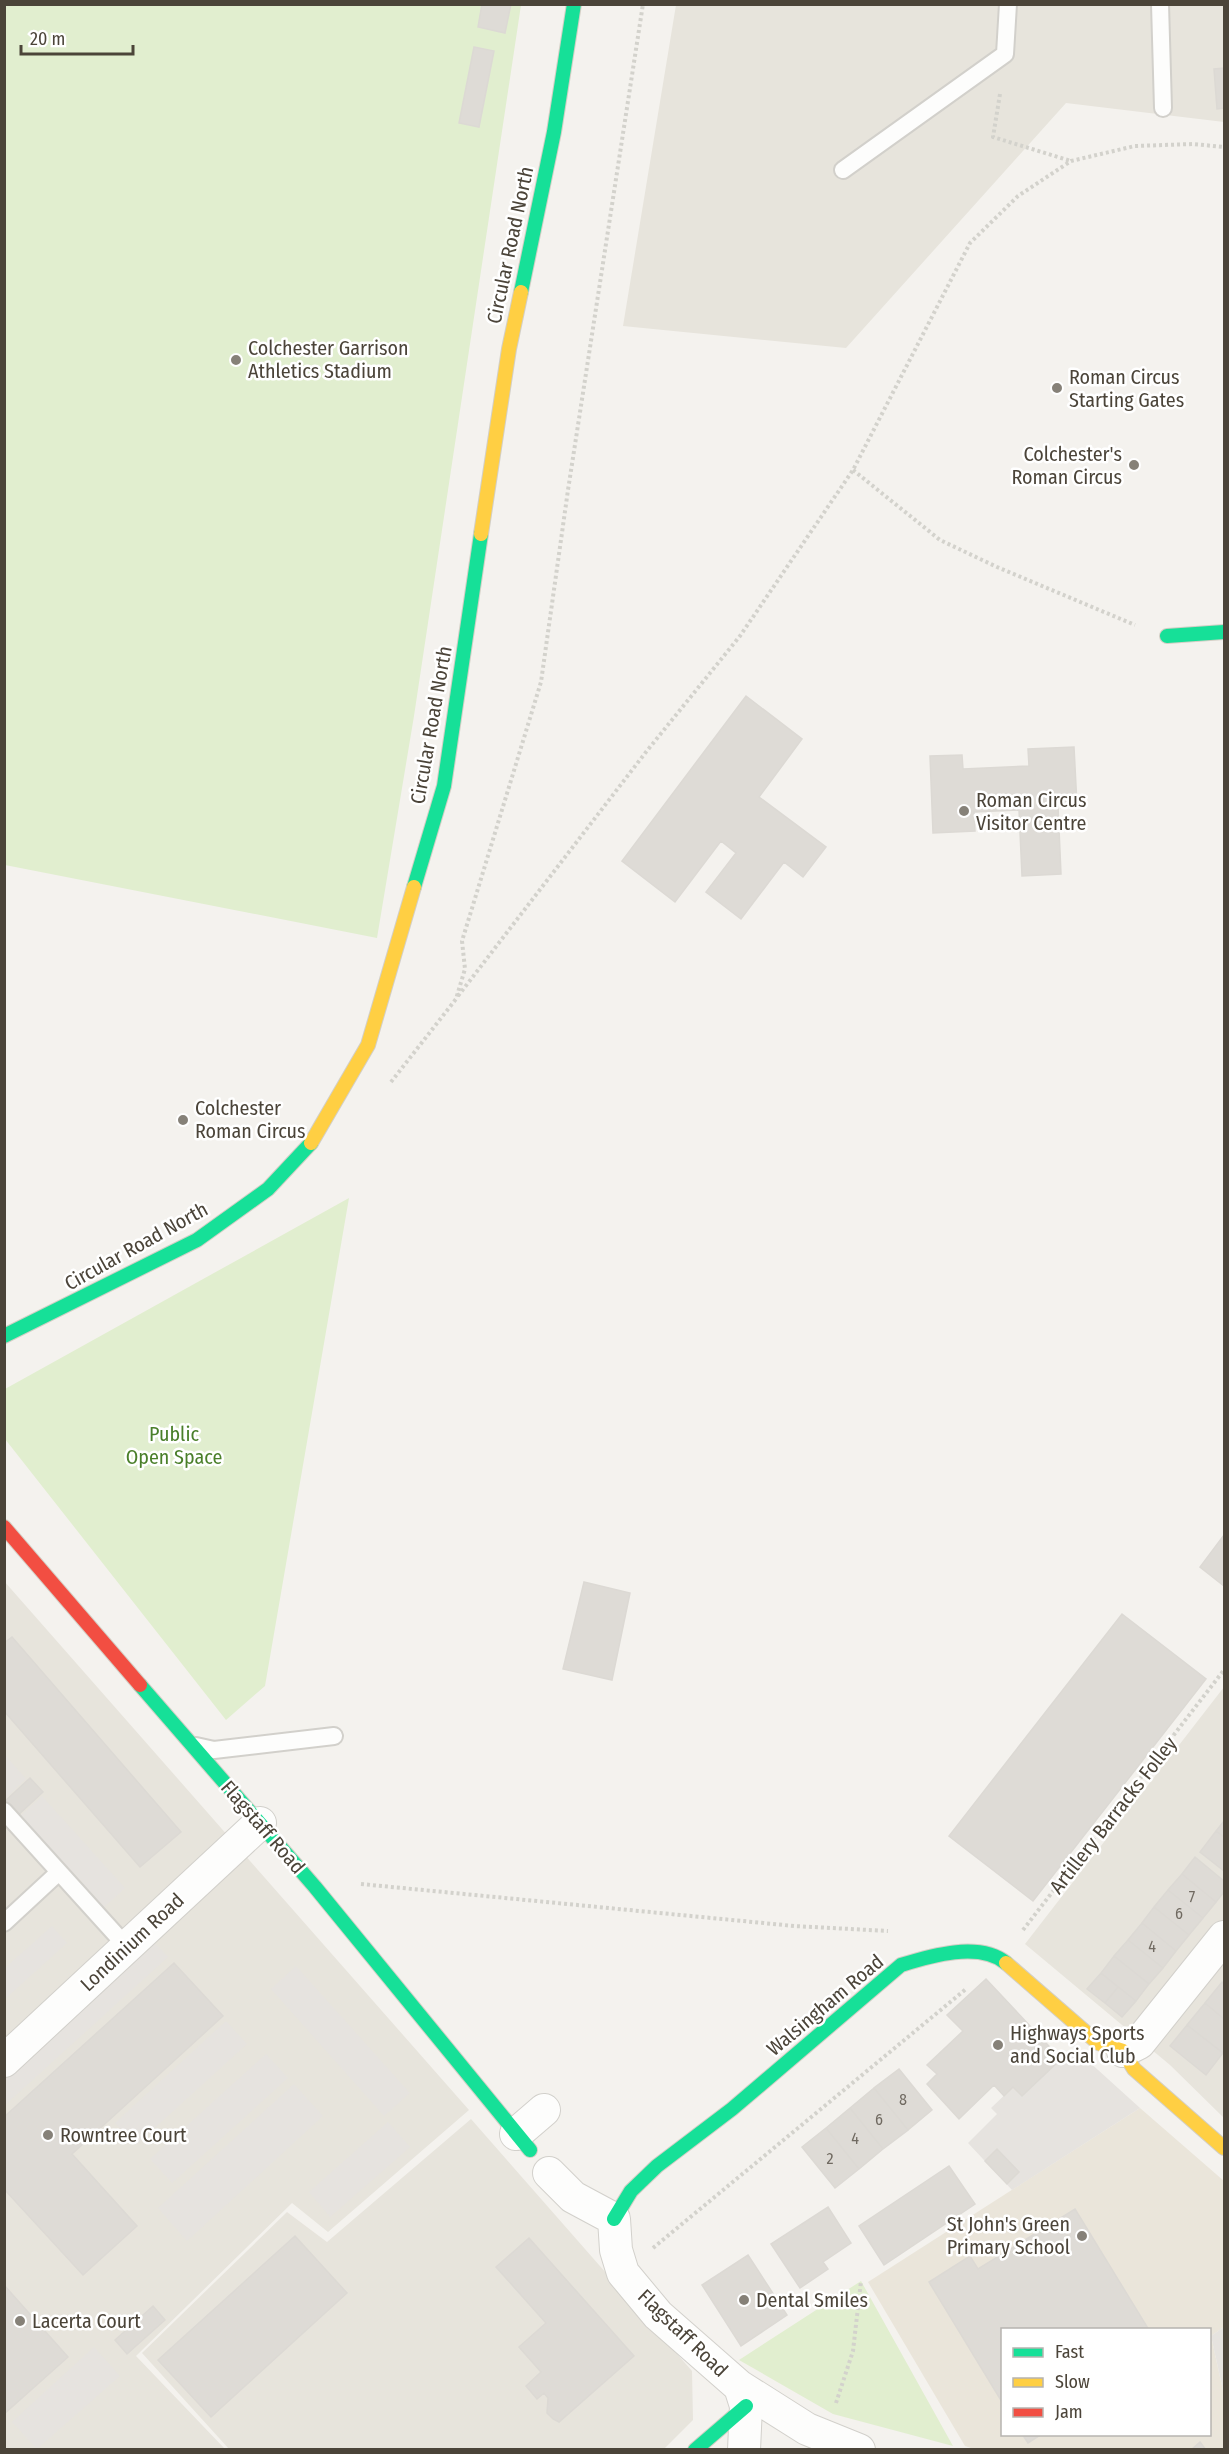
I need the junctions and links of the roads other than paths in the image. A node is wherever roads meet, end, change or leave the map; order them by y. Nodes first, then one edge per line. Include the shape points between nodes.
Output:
1 (574, 4) edge
2 (1008, 4) edge
3 (1160, 4) edge
4 (1162, 108) dead end
5 (843, 170) dead end
6 (1224, 632) edge
7 (1167, 636) road end
8 (4, 1336) edge
9 (4, 1527) edge
10 (334, 1736) dead end
11 (192, 1745) junction
12 (5, 1811) edge
13 (260, 1823) junction
14 (59, 1872) junction
15 (4, 1923) edge
16 (1224, 1937) edge
17 (127, 1947) junction
18 (1123, 2051) junction
19 (4, 2061) edge
20 (544, 2110) dead end
21 (1224, 2148) edge
22 (531, 2152) junction
23 (614, 2219) junction
24 (743, 2396) junction
25 (695, 2450) edge
26 (744, 2450) edge
27 (859, 2450) edge

1 - 8 street, Circular Road North via 554,132 508,349 444,786 368,1045 309,1146 268,1189 197,1240
2 - 5 lane via 1005,54
3 - 4 lane
6 - 7 street
9 - 11 street, Flagstaff Road
10 - 11 lane via 214,1750
11 - 13 street, Flagstaff Road
12 - 14 lane
13 - 17 street, Londinium Road
13 - 22 street, Flagstaff Road
14 - 15 lane
14 - 17 lane
16 - 18 street via 1139,2043
17 - 19 street, Londinium Road
18 - 21 street via 1134,2069
18 - 23 street, Walsingham Road via 1098,2043 1001,1959 968,1951 902,1965 732,2109 657,2166 631,2191
20 - 22 street
22 - 23 street, Flagstaff Road via 573,2197
23 - 24 street, Flagstaff Road via 616,2250 623,2273 658,2315
24 - 25 street
24 - 26 street
24 - 27 street, Flagstaff Road

